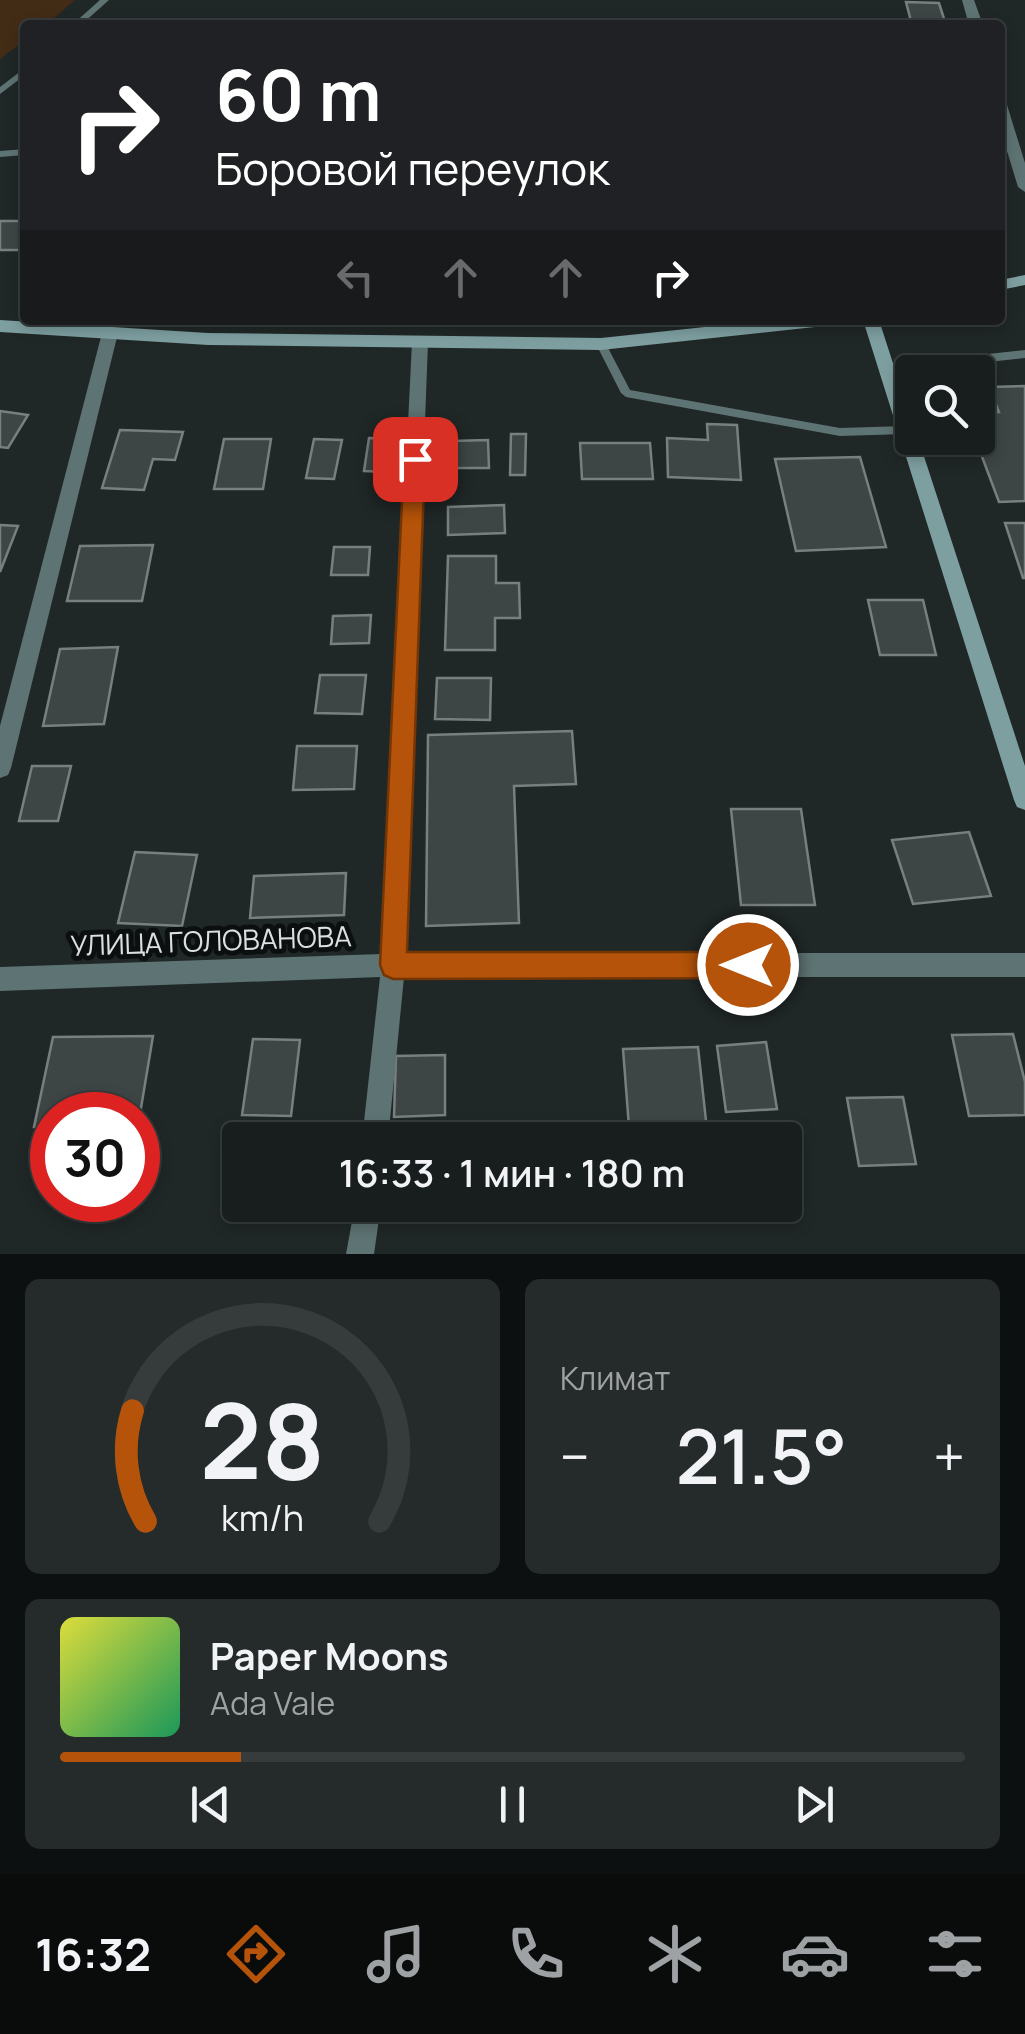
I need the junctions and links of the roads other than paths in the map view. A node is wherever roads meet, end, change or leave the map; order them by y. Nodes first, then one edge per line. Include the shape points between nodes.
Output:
1 (105, 0) edge
2 (82, 20) edge
3 (20, 76) edge
4 (0, 91) edge
5 (1005, 121) edge
6 (1025, 187) edge
7 (778, 325) edge
8 (873, 325) edge
9 (0, 326) edge
10 (110, 333) junction
11 (420, 342) junction
12 (601, 344) junction
13 (1025, 354) edge
14 (887, 370) junction
15 (895, 395) edge
16 (895, 430) edge
17 (914, 455) edge
18 (0, 768) edge
19 (1025, 800) edge
20 (1025, 964) edge
21 (393, 965) junction
22 (0, 979) edge
23 (376, 1122) edge
24 (365, 1222) edge
25 (360, 1254) edge

1 - 2 lane
3 - 4 lane
5 - 6 street
7 - 12 main road
8 - 14 main road
9 - 10 main road
10 - 11 main road
10 - 18 street
11 - 12 main road
11 - 21 street
12 - 16 lane via 626,393 840,432
13 - 14 lane
14 - 15 main road
17 - 19 main road
20 - 21 street, УЛИЦА ГОЛОВАНОВА
21 - 22 street, УЛИЦА ГОЛОВАНОВА
21 - 23 street
24 - 25 street

